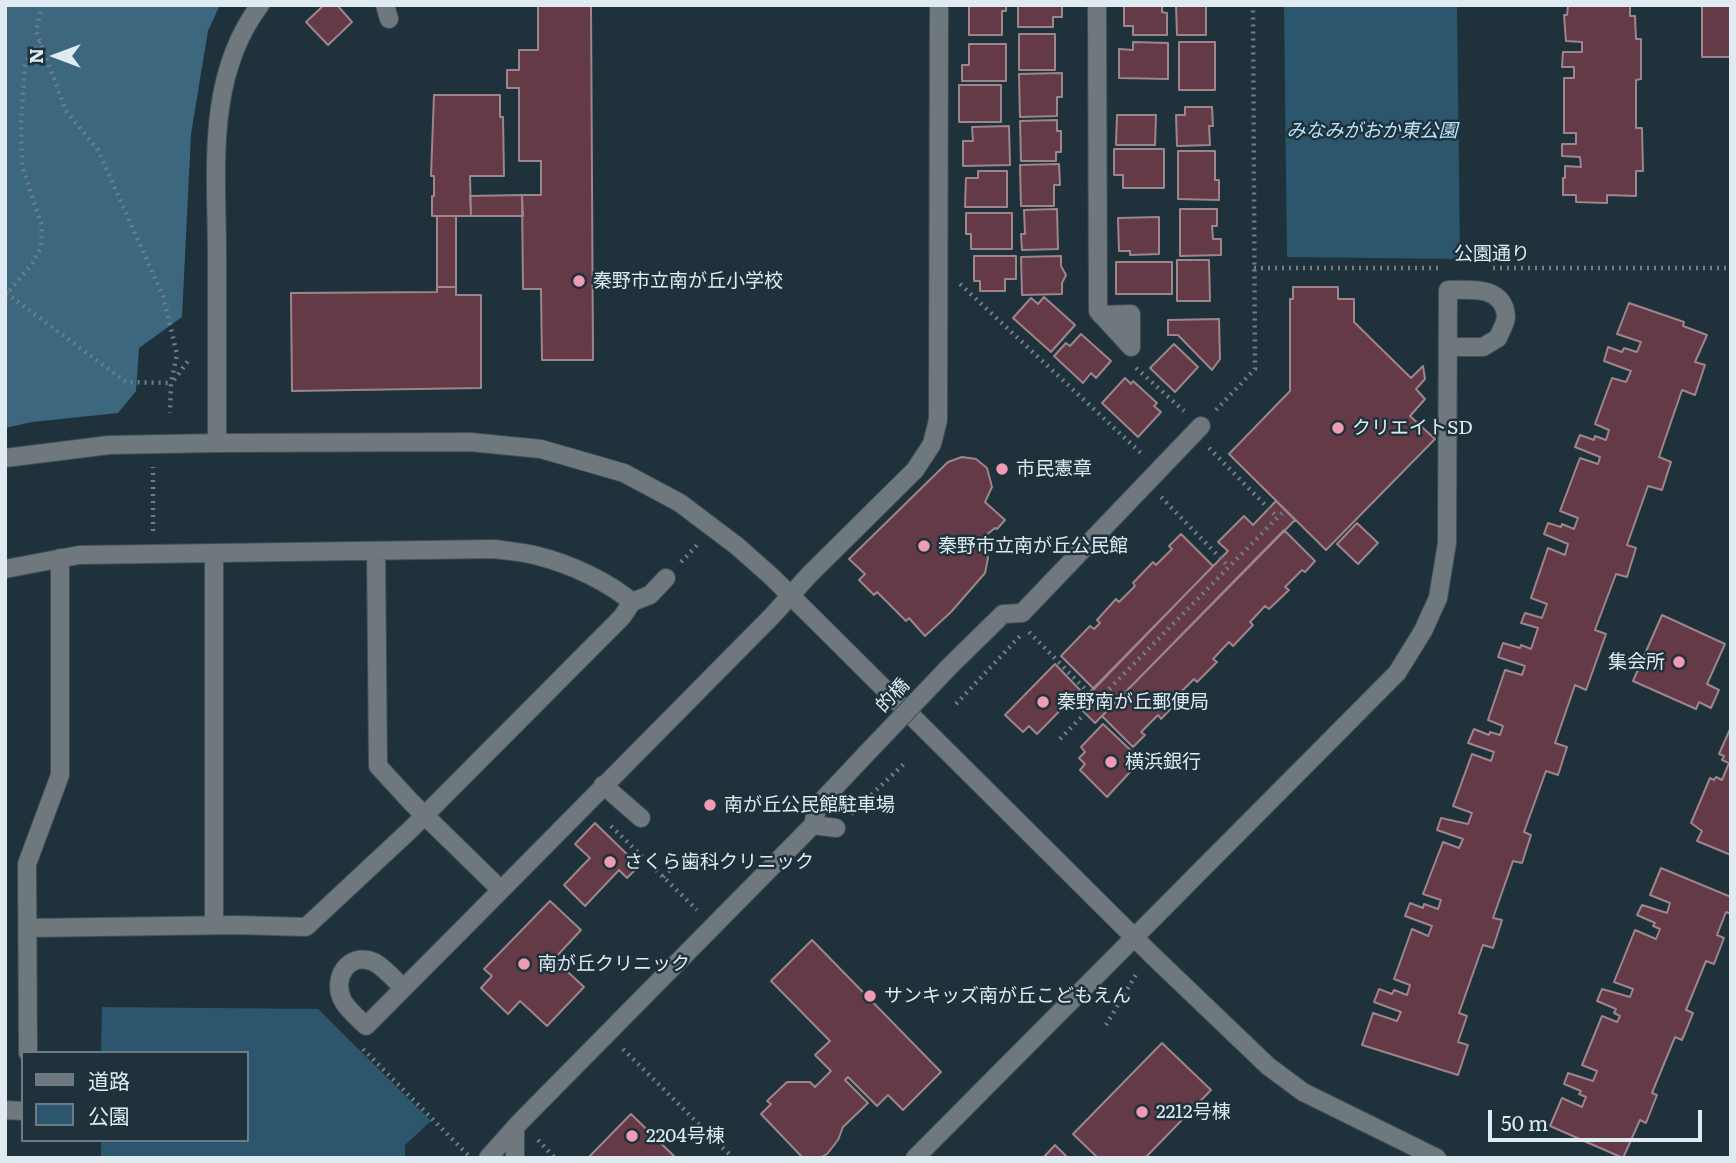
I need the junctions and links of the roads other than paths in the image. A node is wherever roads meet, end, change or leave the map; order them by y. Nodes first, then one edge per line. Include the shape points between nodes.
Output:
1 (260, 5) edge
2 (939, 5) edge
3 (1097, 5) edge
4 (1131, 347) road end
5 (1448, 347) dead end
6 (1198, 429) road end
7 (216, 443) junction
8 (5, 458) edge
9 (376, 551) junction
10 (214, 553) junction
11 (60, 558) junction
12 (5, 569) edge
13 (666, 578) dead end
14 (792, 596) junction
15 (632, 603) junction
16 (603, 785) junction
17 (424, 815) junction
18 (641, 818) dead end
19 (813, 825) junction
20 (836, 828) road end
21 (500, 888) junction
22 (214, 925) junction
23 (28, 928) junction
24 (1134, 935) junction
25 (403, 988) dead end
26 (28, 1051) edge
27 (515, 1127) junction
28 (488, 1158) edge
29 (515, 1158) edge
30 (915, 1158) edge
31 (1437, 1158) edge

1 - 7 street via 229,63 216,120
2 - 14 street via 938,420 932,444 915,470
3 - 4 street via 1098,311
5 - 24 street via 1447,543 1438,598 1423,631 1397,673
6 - 19 street, 的橋, bridge via 1022,613 1003,614 950,666 818,805
7 - 8 street via 109,446
7 - 14 street via 470,442 541,449 624,473 680,503
9 - 10 street
9 - 15 street via 494,549 539,556 617,589
9 - 17 street via 378,766
10 - 11 street
10 - 22 street
11 - 12 street
11 - 23 street via 60,775 27,864
13 - 15 street via 650,595
14 - 16 street
14 - 24 street
15 - 17 street
16 - 18 street
16 - 21 street
17 - 21 street
17 - 22 street via 306,927
19 - 20 street
19 - 27 street, 的橋
21 - 25 street
22 - 23 street
23 - 26 street
24 - 30 street
24 - 31 street via 1268,1066 1303,1092
27 - 28 street, 的橋
27 - 29 street

